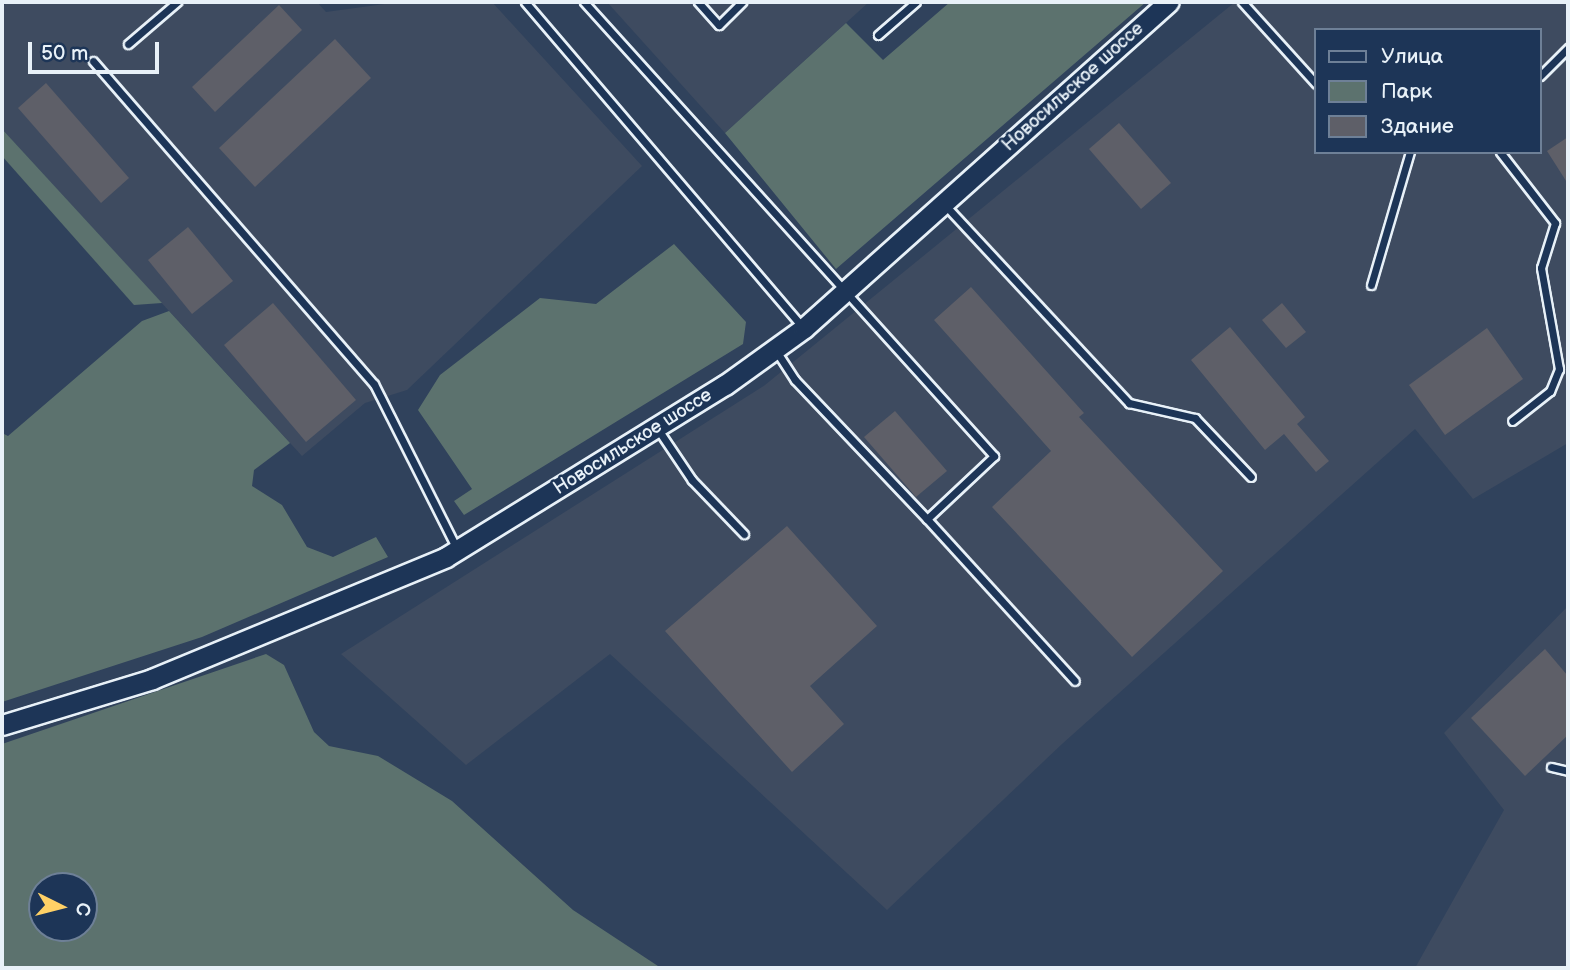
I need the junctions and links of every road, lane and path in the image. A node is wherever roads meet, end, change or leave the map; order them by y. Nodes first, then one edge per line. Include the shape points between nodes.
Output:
1 (177, 2) edge
2 (525, 2) edge
3 (584, 2) edge
4 (698, 2) edge
5 (742, 2) edge
6 (916, 2) edge
7 (1168, 2) edge
8 (1242, 2) edge
9 (878, 35) dead end
10 (128, 44) dead end
11 (1568, 48) edge
12 (93, 61) dead end
13 (1542, 74) edge
14 (1314, 81) edge
15 (1409, 154) edge
16 (1502, 154) edge
17 (943, 204) junction
18 (1371, 285) dead end
19 (845, 292) junction
20 (804, 328) junction
21 (775, 349) junction
22 (1512, 421) dead end
23 (657, 428) junction
24 (1251, 477) dead end
25 (927, 519) junction
26 (744, 534) dead end
27 (458, 550) junction
28 (1075, 681) dead end
29 (2, 725) edge
30 (1551, 767) dead end
31 (1568, 771) edge

1 - 10 lane
2 - 20 lane
3 - 19 lane
4 - 5 lane via 719,24
6 - 9 lane
7 - 17 street, Новосильское шоссе
8 - 14 lane
11 - 13 lane
12 - 27 lane via 374,384
15 - 18 lane
16 - 22 lane via 1555,223 1541,268 1559,369 1550,391
17 - 19 street, Новосильское шоссе
17 - 24 lane via 1129,403 1195,418
19 - 20 street, Новосильское шоссе
19 - 25 lane via 994,456
20 - 21 street, Новосильское шоссе
21 - 23 street, Новосильское шоссе
21 - 25 lane via 795,380
23 - 26 lane via 692,480
23 - 27 street, Новосильское шоссе
25 - 28 lane
27 - 29 street, Новосильское шоссе via 152,679
30 - 31 lane

